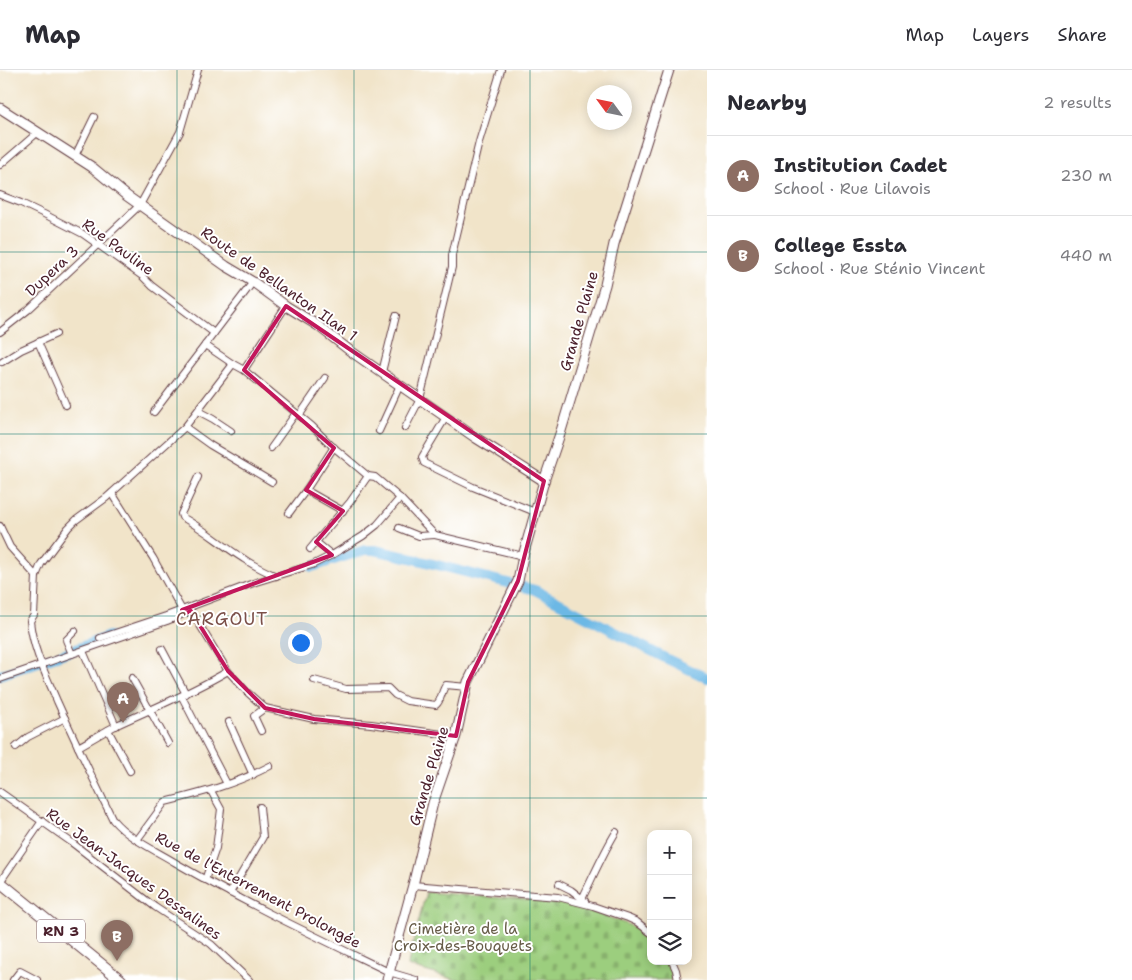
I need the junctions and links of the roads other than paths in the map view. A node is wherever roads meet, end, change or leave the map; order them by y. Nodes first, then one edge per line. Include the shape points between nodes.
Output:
1 (198, 70) edge
2 (501, 70) edge
3 (669, 70) edge
4 (0, 108) edge
5 (94, 117) dead end
6 (37, 133) junction
7 (75, 156) junction
8 (0, 166) edge
9 (0, 195) edge
10 (140, 205) junction
11 (98, 245) junction
12 (253, 282) junction
13 (286, 306) junction
14 (396, 316) dead end
15 (0, 332) edge
16 (214, 332) junction
17 (56, 334) dead end
18 (38, 342) junction
19 (205, 345) junction
20 (1, 362) edge
21 (233, 364) junction
22 (244, 370) junction
23 (382, 372) junction
24 (326, 378) dead end
25 (400, 385) junction
26 (420, 399) junction
27 (66, 405) dead end
28 (198, 410) junction
29 (154, 412) dead end
30 (298, 415) junction
31 (446, 417) junction
32 (185, 427) junction
33 (405, 428) dead end
34 (379, 431) dead end
35 (231, 432) dead end
36 (334, 447) junction
37 (271, 448) dead end
38 (368, 476) junction
39 (198, 477) dead end
40 (544, 481) junction
41 (272, 482) dead end
42 (306, 490) junction
43 (112, 493) junction
44 (400, 498) junction
45 (342, 511) junction
46 (535, 512) junction
47 (289, 513) dead end
48 (0, 526) edge
49 (399, 528) dead end
50 (435, 535) junction
51 (316, 542) junction
52 (310, 549) dead end
53 (332, 555) junction
54 (523, 556) junction
55 (36, 576) junction
56 (276, 576) junction
57 (183, 612) junction
58 (166, 619) junction
59 (75, 631) dead end
60 (100, 638) dead end
61 (162, 649) dead end
62 (83, 650) junction
63 (71, 652) junction
64 (40, 662) junction
65 (228, 671) junction
66 (132, 678) dead end
67 (0, 680) edge
68 (314, 680) dead end
69 (467, 687) junction
70 (184, 696) junction
71 (265, 708) junction
72 (150, 710) junction
73 (65, 718) junction
74 (229, 722) dead end
75 (116, 726) junction
76 (108, 730) junction
77 (261, 731) dead end
78 (456, 736) junction
79 (168, 743) dead end
80 (16, 746) dead end
81 (78, 747) junction
82 (270, 766) dead end
83 (130, 771) dead end
84 (254, 775) junction
85 (227, 784) junction
86 (210, 791) junction
87 (0, 792) edge
88 (260, 807) dead end
89 (42, 821) junction
90 (616, 832) dead end
91 (137, 840) junction
92 (205, 880) junction
93 (0, 882) edge
94 (559, 884) dead end
95 (413, 885) junction
96 (230, 893) junction
97 (582, 899) junction
98 (593, 906) junction
99 (647, 930) edge
100 (674, 965) edge
101 (388, 976) edge
102 (13, 980) edge
103 (37, 980) edge
104 (121, 980) edge
105 (249, 980) edge
106 (416, 980) edge
107 (678, 980) edge

1 - 10 street, Dupera 3 via 180,132
2 - 26 street via 477,152
3 - 40 street, Grande Plaine
4 - 6 street, Route de Bellanton Ilan 1
5 - 7 street
6 - 7 street, Route de Bellanton Ilan 1
6 - 8 street
7 - 10 street, Route de Bellanton Ilan 1
9 - 11 street, Rue Pauline via 44,214
10 - 11 street, Dupera 3
10 - 12 street, Route de Bellanton Ilan 1
11 - 15 street, Dupera 3
11 - 16 street, Rue Pauline
12 - 13 street, Route de Bellanton Ilan 1
12 - 16 street
13 - 22 street
13 - 23 street, Route de Bellanton Ilan 1
14 - 23 street
16 - 19 street
17 - 18 street
18 - 20 street
18 - 27 street
19 - 21 street
19 - 29 street
21 - 22 street
21 - 28 street, Rue de l'Enterrement Prolongée
22 - 30 street
23 - 25 street, Route de Bellanton Ilan 1
24 - 30 street
25 - 26 street, Route de Bellanton Ilan 1
25 - 34 street
26 - 31 street, Route de Bellanton Ilan 1
26 - 33 street
28 - 32 street, Rue de l'Enterrement Prolongée
28 - 35 street
30 - 36 street
30 - 37 street
31 - 40 street, Route de Bellanton Ilan 1
31 - 46 street via 422,457 424,463
32 - 41 street
32 - 43 street, Rue de l'Enterrement Prolongée
36 - 38 street
36 - 42 street
38 - 44 street via 375,477
38 - 45 street
39 - 56 street via 182,516 246,561
40 - 46 street, Grande Plaine
42 - 45 street
42 - 47 street
43 - 55 street, Rue de l'Enterrement Prolongée via 72,524 41,564
43 - 57 street
44 - 50 street
44 - 53 street via 364,536
45 - 51 street
46 - 54 street, Grande Plaine
48 - 55 street via 10,547
49 - 50 street via 419,536
50 - 54 street
51 - 52 street
51 - 53 street
53 - 56 street
54 - 69 street, Grande Plaine via 516,584
55 - 64 street, Rue de l'Enterrement Prolongée via 34,616 30,622
56 - 57 street
57 - 58 street
57 - 65 street via 191,611
58 - 60 street
58 - 62 street
59 - 63 street via 66,640
61 - 70 street
62 - 63 street
62 - 75 street
63 - 64 street
64 - 67 street
64 - 73 street, Rue de l'Enterrement Prolongée
65 - 70 street
65 - 71 street
66 - 72 street
68 - 69 street via 346,689 388,688 407,701 436,705 446,685
69 - 78 street, Grande Plaine
70 - 72 street
70 - 85 street
71 - 77 street via 254,716
71 - 78 street via 314,719
72 - 75 street
72 - 79 street
73 - 80 street
73 - 81 street, Rue de l'Enterrement Prolongée
74 - 84 street
75 - 76 street
76 - 81 street
76 - 83 street
78 - 95 street, Grande Plaine via 433,803
81 - 91 street, Rue de l'Enterrement Prolongée via 113,820
82 - 84 street
84 - 85 street
85 - 86 street
86 - 91 street via 165,802
86 - 92 street via 221,809 216,848
87 - 89 street, Rue Jean-Jacques Dessalines
88 - 96 street via 263,837
89 - 93 street
89 - 105 street, Rue Jean-Jacques Dessalines via 155,907 211,944
90 - 97 street
91 - 92 street, Rue de l'Enterrement Prolongée
92 - 96 street, Rue de l'Enterrement Prolongée
93 - 104 main road, RN 3
94 - 97 street
95 - 98 street via 558,897
95 - 101 street, Grande Plaine
96 - 101 street, Rue de l'Enterrement Prolongée
97 - 98 street
98 - 99 street via 637,922
100 - 107 street
101 - 106 street, Rue de l'Enterrement Prolongée
102 - 103 street via 20,971

